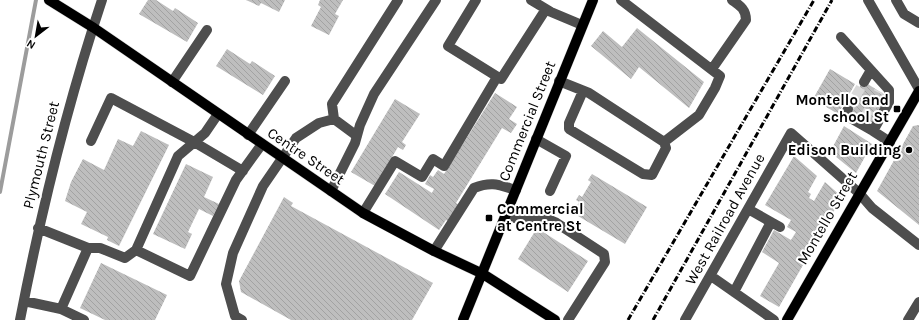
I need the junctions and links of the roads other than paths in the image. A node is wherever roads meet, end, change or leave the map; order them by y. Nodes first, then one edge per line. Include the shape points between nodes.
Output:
1 (49, 0) edge
2 (102, 0) edge
3 (398, 0) edge
4 (436, 0) edge
5 (476, 0) edge
6 (531, 0) edge
7 (593, 0) edge
8 (621, 0) edge
9 (732, 0) edge
10 (868, 0) edge
11 (896, 0) edge
12 (546, 9) junction
13 (919, 23) edge
14 (582, 25) junction
15 (94, 28) junction
16 (207, 30) dead end
17 (841, 37) dead end
18 (871, 70) junction
19 (716, 72) junction
20 (497, 77) junction
21 (285, 81) dead end
22 (559, 81) junction
23 (172, 82) junction
24 (864, 82) tunnel mouth
25 (919, 90) edge
26 (583, 91) junction
27 (848, 109) dead end
28 (218, 114) junction
29 (334, 119) junction
30 (873, 131) junction
31 (248, 135) junction
32 (357, 136) junction
33 (536, 139) junction
34 (91, 141) dead end
35 (194, 142) junction
36 (664, 142) junction
37 (890, 142) junction
38 (262, 144) junction
39 (282, 158) junction
40 (243, 171) junction
41 (516, 190) junction
42 (331, 191) junction
43 (550, 191) dead end
44 (859, 193) junction
45 (748, 209) junction
46 (363, 212) junction
47 (506, 216) junction
48 (38, 228) junction
49 (919, 245) edge
50 (88, 248) junction
51 (136, 250) junction
52 (434, 251) junction
53 (482, 274) junction
54 (711, 276) junction
55 (734, 292) junction
56 (24, 301) junction
57 (919, 302) edge
58 (61, 309) junction
59 (20, 320) edge
60 (84, 320) edge
61 (242, 320) edge
62 (463, 320) edge
63 (555, 320) edge
64 (568, 320) edge
65 (686, 320) edge
66 (774, 320) edge
67 (787, 320) edge
68 (908, 320) edge

1 - 15 main road, Centre Street
2 - 15 street, Plymouth Street
3 - 29 street via 332,104
4 - 32 street via 374,94
5 - 20 street via 448,46
6 - 12 street
7 - 14 main road, Commercial Street
8 - 19 street
9 - 19 street via 741,6 746,14 746,20
10 - 25 street
11 - 13 street via 904,14
12 - 14 street
12 - 20 street via 501,80
14 - 22 main road, Commercial Street
15 - 23 main road, Centre Street
15 - 48 street, Plymouth Street via 74,87
16 - 23 street
17 - 18 street
18 - 24 street
18 - 30 street via 882,88 889,90 889,102
19 - 36 street via 715,88 699,114
20 - 46 street via 444,166 433,159 422,177 395,161
21 - 31 street
22 - 26 street
22 - 33 main road, Commercial Street
23 - 28 main road, Centre Street
25 - 37 main road, Montello Street
26 - 36 street
26 - 36 street via 569,122 570,130 643,174 652,175 666,148
27 - 30 street via 845,115 863,121
28 - 31 main road, Centre Street
28 - 35 street via 205,133
29 - 32 street
29 - 39 street via 319,123 296,138
30 - 37 street
31 - 38 main road, Centre Street
32 - 42 street
33 - 41 main road, Commercial Street
33 - 43 street via 566,156
34 - 35 street via 111,98
35 - 40 street
35 - 51 street via 178,156
37 - 44 main road, Montello Street
38 - 39 main road, Centre Street
38 - 40 street
39 - 42 main road, Centre Street
39 - 61 street via 263,186 233,253 226,284 235,316
40 - 51 street via 236,180 190,276
41 - 47 main road, Commercial Street
41 - 52 street via 493,183 474,188
42 - 46 main road, Centre Street
44 - 45 street, West Railroad Avenue via 791,133
44 - 49 street via 872,208
44 - 67 main road, Montello Street
45 - 54 street, West Railroad Avenue
45 - 55 street via 776,224
46 - 52 main road, Centre Street
47 - 53 main road, Commercial Street
47 - 64 street via 523,220 543,216 604,254 605,262
48 - 50 street
48 - 56 street, Plymouth Street
50 - 51 street via 100,248 124,258
50 - 58 street
52 - 53 main road, Centre Street
53 - 62 main road, Commercial Street
53 - 63 main road, Centre Street
54 - 55 street
54 - 65 street, West Railroad Avenue
55 - 66 street
56 - 58 street
56 - 59 street, Plymouth Street
57 - 68 street
58 - 60 street

